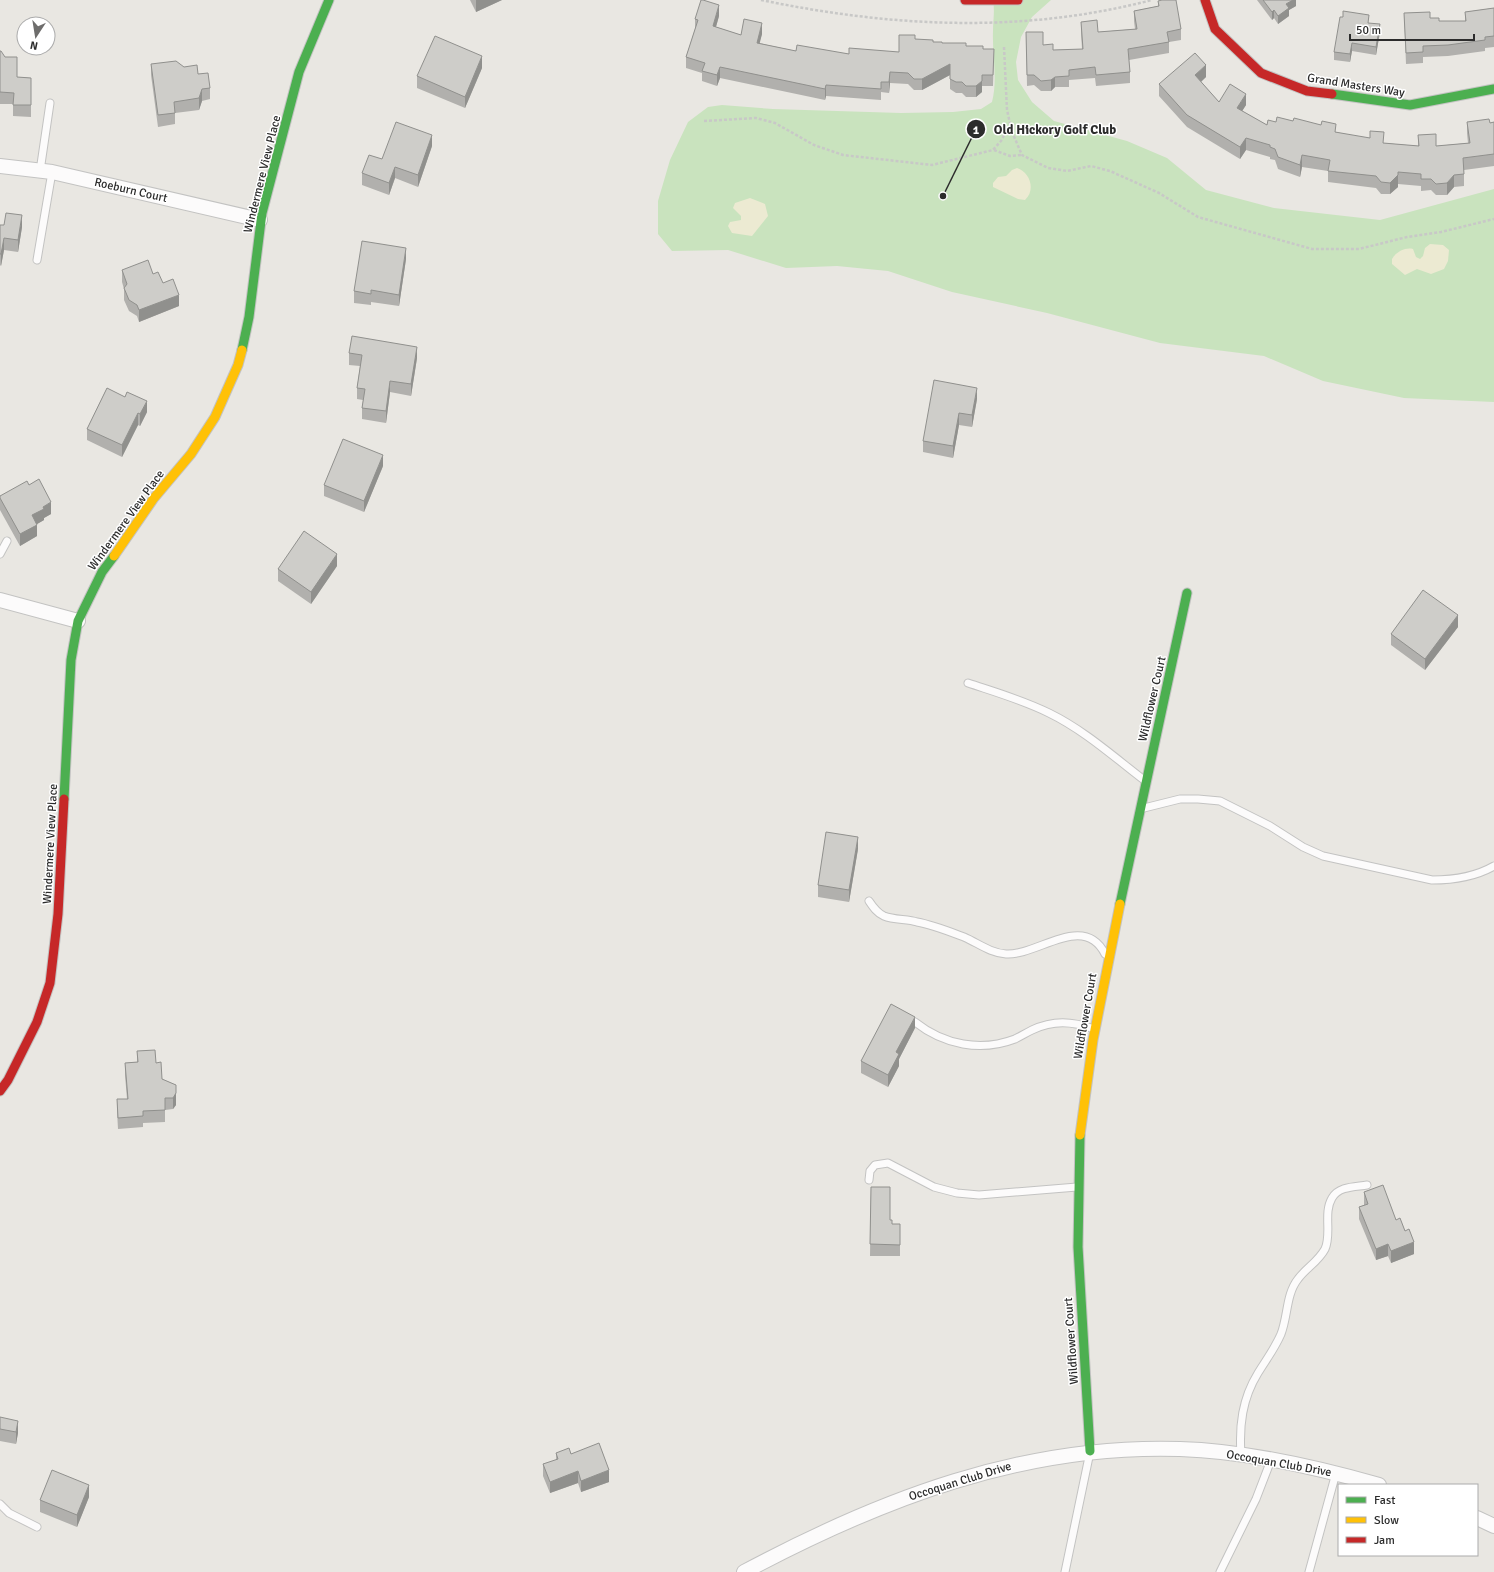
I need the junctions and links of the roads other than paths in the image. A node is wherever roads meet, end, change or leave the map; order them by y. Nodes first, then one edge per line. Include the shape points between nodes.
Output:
1 (329, 0) edge
2 (965, 0) edge
3 (1018, 0) edge
4 (1205, 0) edge
5 (1494, 89) edge
6 (50, 103) dead end
7 (0, 166) edge
8 (46, 171) junction
9 (260, 220) junction
10 (37, 260) dead end
11 (8, 541) dead end
12 (0, 554) edge
13 (1187, 593) dead end
14 (0, 600) edge
15 (78, 621) junction
16 (968, 683) dead end
17 (1146, 781) junction
18 (1140, 810) junction
19 (1494, 866) edge
20 (869, 901) dead end
21 (1108, 960) junction
22 (915, 1022) edge
23 (1094, 1029) junction
24 (0, 1091) edge
25 (868, 1180) dead end
26 (1367, 1185) dead end
27 (1077, 1187) junction
28 (1090, 1451) junction
29 (1241, 1455) junction
30 (1271, 1460) junction
31 (1336, 1473) junction
32 (1375, 1484) edge
33 (0, 1504) edge
34 (1478, 1518) edge
35 (1494, 1526) edge
36 (36, 1527) dead end
37 (744, 1572) edge
38 (1065, 1572) edge
39 (1220, 1572) edge
40 (1309, 1572) edge

1 - 9 street, Windermere View Place via 300,72
2 - 3 street
4 - 5 street, Grand Masters Way via 1215,29 1261,73 1307,91 1410,105
6 - 8 lane
7 - 8 street, Roeburn Court
8 - 9 street, Roeburn Court
8 - 10 lane
9 - 15 street, Windermere View Place via 246,330 238,365 215,416 191,454 154,498 102,572
11 - 12 lane
13 - 17 street, Wildflower Court
14 - 15 street
15 - 24 street, Windermere View Place via 71,660 58,914 50,983 37,1022
16 - 17 lane via 1020,700 1049,713 1077,729
17 - 18 street, Wildflower Court
18 - 19 lane via 1180,799 1220,801 1322,856 1432,880 1467,877
18 - 21 street, Wildflower Court
20 - 21 lane via 875,910 884,916 941,928 991,951 1020,953 1065,936 1079,936 1092,940 1103,949
21 - 23 street, Wildflower Court
22 - 23 lane via 938,1037 959,1044 978,1046 998,1044 1048,1024 1063,1022
23 - 27 street, Wildflower Court via 1081,1124
25 - 27 lane via 875,1165 888,1163 934,1187 957,1193 979,1195
26 - 29 lane via 1345,1188 1331,1199 1325,1249 1318,1260 1298,1278 1291,1291 1282,1333 1248,1393 1242,1413
27 - 28 street, Wildflower Court via 1077,1248
28 - 29 street, Occoquan Club Drive via 1182,1449
28 - 37 street, Occoquan Club Drive via 998,1468 896,1501 783,1551
28 - 38 lane
29 - 30 street, Occoquan Club Drive
30 - 31 street, Occoquan Club Drive
30 - 39 lane via 1256,1499
31 - 32 street, Occoquan Club Drive
31 - 40 lane
33 - 36 lane via 9,1513
34 - 35 street

